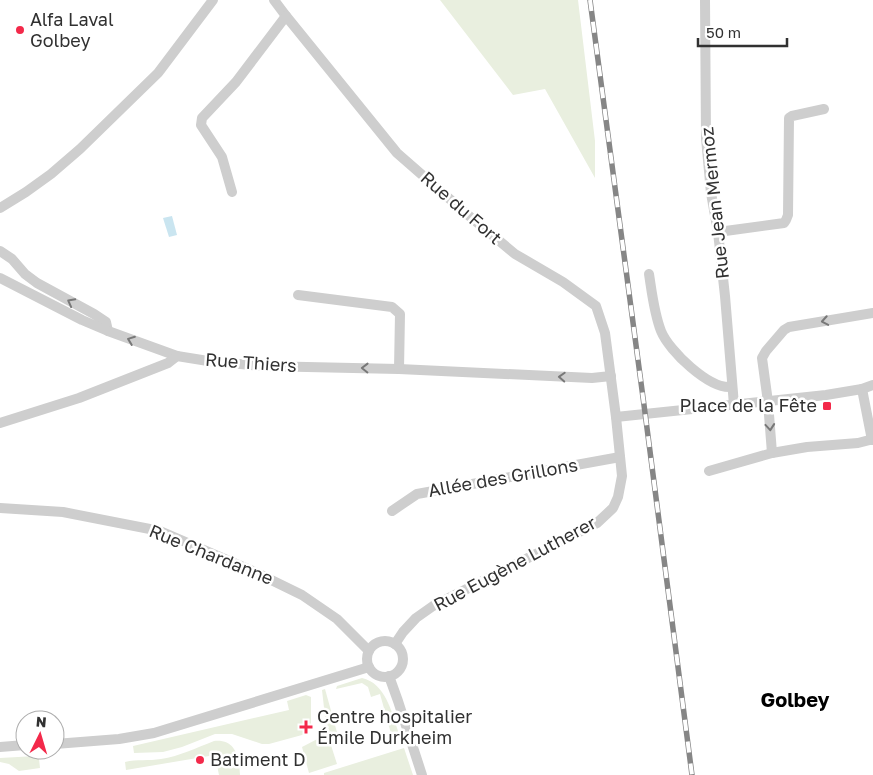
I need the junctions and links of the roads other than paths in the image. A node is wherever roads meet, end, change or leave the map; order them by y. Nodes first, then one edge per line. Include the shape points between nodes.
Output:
1 (213, 0) edge
2 (274, 0) edge
3 (705, 0) edge
4 (286, 16) junction
5 (824, 109) dead end
6 (232, 192) dead end
7 (0, 208) edge
8 (718, 232) junction
9 (0, 251) edge
10 (649, 274) dead end
11 (0, 278) edge
12 (298, 295) dead end
13 (873, 313) edge
14 (108, 331) junction
15 (177, 356) junction
16 (399, 369) junction
17 (611, 376) junction
18 (873, 385) edge
19 (732, 387) junction
20 (862, 389) junction
21 (768, 402) junction
22 (734, 405) junction
23 (616, 418) junction
24 (0, 424) edge
25 (872, 440) edge
26 (772, 453) junction
27 (620, 457) junction
28 (708, 471) dead end
29 (0, 508) edge
30 (392, 511) dead end
31 (395, 644) junction
32 (369, 651) junction
33 (370, 667) junction
34 (389, 676) junction
35 (65, 743) edge
36 (15, 746) edge
37 (0, 747) edge
38 (422, 775) edge

1 - 7 street via 158,73 52,174
2 - 4 street, Rue du Fort
3 - 8 street, Rue Jean Mermoz via 706,138
4 - 6 street via 236,82 202,118 201,124 222,157
4 - 17 street, Rue du Fort via 398,153 515,254 596,306 605,333
5 - 8 street via 789,118 788,215 784,223
8 - 19 street, Rue Jean Mermoz
14 -> 9 street, Rue Thiers via 106,322 37,283
10 - 19 street via 662,333 672,348 714,384
11 - 14 street, Rue Thiers
12 - 16 street via 392,307 400,314
13 -> 21 street via 784,330 762,358
15 -> 14 street, Rue Thiers
16 -> 15 street, Rue Thiers via 260,366
15 - 24 street via 168,363 88,394
17 -> 16 street, Rue Thiers via 592,378
17 - 23 street, Rue du Fort
18 - 20 street
19 - 22 street, Rue Jean Mermoz
20 - 21 street
20 - 25 street
21 - 22 street
21 -> 26 street
22 - 23 street
23 - 27 street, Rue Eugène Lutherer
25 - 26 street
26 - 28 street
27 - 30 street, Allée des Grillons via 417,494
27 - 31 street, Rue Eugène Lutherer via 622,476 618,496 613,508 596,523 433,606 416,618
29 - 32 street, Rue Chardanne via 63,512 160,531 302,595 336,619
31 - 32 street via 383,641
31 - 34 street via 402,653 402,665
32 - 33 street
33 - 34 street via 378,675
33 - 35 street via 154,733
34 - 38 street
36 - 37 street

